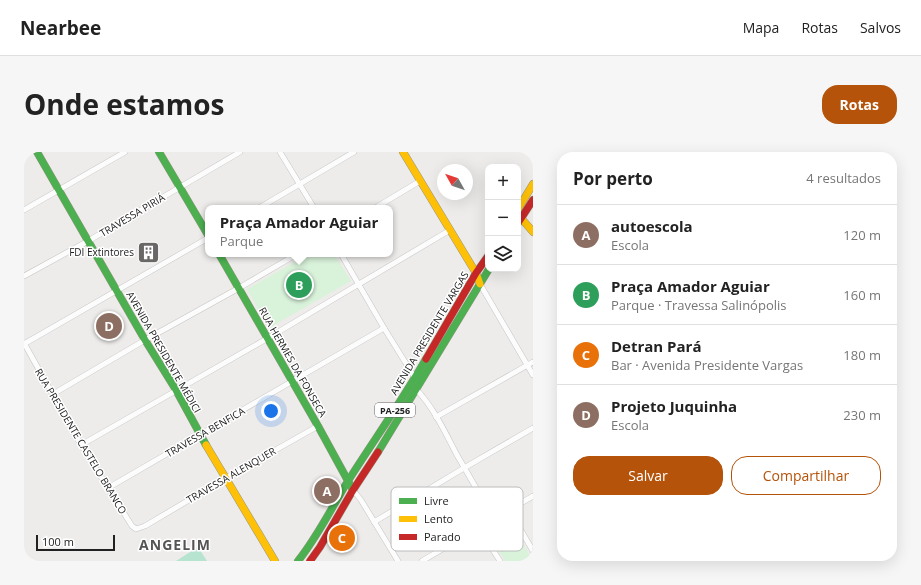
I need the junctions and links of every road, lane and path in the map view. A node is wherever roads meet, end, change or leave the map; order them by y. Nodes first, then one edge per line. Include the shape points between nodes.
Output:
1 (37, 152) edge
2 (125, 152) edge
3 (159, 152) edge
4 (240, 152) edge
5 (280, 152) edge
6 (354, 152) edge
7 (403, 152) edge
8 (420, 181) junction
9 (300, 184) junction
10 (533, 184) edge
11 (180, 187) junction
12 (58, 190) junction
13 (533, 200) edge
14 (521, 204) edge
15 (264, 205) edge
16 (312, 205) edge
17 (380, 205) edge
18 (24, 210) edge
19 (521, 216) edge
20 (521, 221) edge
21 (450, 230) junction
22 (205, 231) edge
23 (533, 231) edge
24 (205, 238) edge
25 (88, 241) junction
26 (221, 257) edge
27 (292, 257) edge
28 (343, 257) edge
29 (485, 260) edge
30 (487, 272) edge
31 (476, 273) junction
32 (24, 276) edge
33 (480, 284) junction
34 (358, 285) junction
35 (239, 288) junction
36 (116, 291) junction
37 (384, 328) junction
38 (268, 338) junction
39 (145, 340) junction
40 (24, 344) edge
41 (533, 362) edge
42 (527, 365) junction
43 (533, 375) edge
44 (415, 378) junction
45 (293, 382) junction
46 (416, 389) junction
47 (176, 390) junction
48 (53, 394) junction
49 (436, 417) junction
50 (318, 426) junction
51 (533, 428) edge
52 (200, 435) junction
53 (81, 444) junction
54 (464, 468) junction
55 (226, 478) junction
56 (348, 481) junction
57 (432, 487) edge
58 (475, 487) edge
59 (108, 488) junction
60 (353, 490) junction
61 (533, 496) edge
62 (523, 502) edge
63 (391, 512) edge
64 (374, 522) junction
65 (145, 526) joint
66 (523, 534) edge
67 (391, 550) edge
68 (392, 551) edge
69 (439, 551) edge
70 (494, 551) edge
71 (533, 551) edge
72 (275, 561) edge
73 (298, 561) edge
74 (310, 561) edge
75 (398, 561) edge
76 (422, 561) edge
77 (500, 561) edge

1 - 12 street, AVENIDA PRESIDENTE MÉDICI
2 - 12 street
3 - 11 street
4 - 11 street, TRAVESSA PIRIÁ
5 - 9 street
6 - 9 street
7 - 8 street
8 - 17 street
8 - 21 street
9 - 15 street
9 - 16 street
10 - 14 street
11 - 22 street
11 - 25 street, TRAVESSA PIRIÁ
12 - 18 street
12 - 25 street, AVENIDA PRESIDENTE MÉDICI
13 - 19 street
20 - 23 street
21 - 31 street
21 - 34 street
24 - 36 street
25 - 32 street, TRAVESSA PIRIÁ
25 - 36 street, AVENIDA PRESIDENTE MÉDICI
26 - 35 street, RUA HERMES DA FONSECA
27 - 35 street
28 - 34 street
29 - 31 street, AVENIDA PRESIDENTE VARGAS / PA-256
30 - 33 street, AVENIDA PRESIDENTE VARGAS / PA-256
31 - 33 street
31 - 44 street, AVENIDA PRESIDENTE VARGAS / PA-256
33 - 42 street
33 - 46 street, AVENIDA PRESIDENTE VARGAS / PA-256
34 - 37 street
34 - 38 street
35 - 38 street, RUA HERMES DA FONSECA
35 - 39 street
36 - 39 street, AVENIDA PRESIDENTE MÉDICI
36 - 40 street
37 - 44 street
37 - 45 street, TRAVESSA BENFICA
38 - 45 street, RUA HERMES DA FONSECA
38 - 47 street
39 - 47 street, AVENIDA PRESIDENTE MÉDICI
39 - 48 street
40 - 48 street, RUA PRESIDENTE CASTELO BRANCO
41 - 42 street
42 - 43 street
42 - 49 street
44 - 56 street, AVENIDA PRESIDENTE VARGAS / PA-256
45 - 50 street, RUA HERMES DA FONSECA
45 - 52 street, TRAVESSA BENFICA
46 - 49 street
46 - 60 street, AVENIDA PRESIDENTE VARGAS / PA-256
47 - 52 street, AVENIDA PRESIDENTE MÉDICI
47 - 53 street
48 - 53 street, RUA PRESIDENTE CASTELO BRANCO
49 - 54 street
50 - 55 street, TRAVESSA ALENQUER
50 - 56 street, RUA HERMES DA FONSECA
51 - 54 street
52 - 55 street, AVENIDA PRESIDENTE MÉDICI
52 - 59 street, TRAVESSA BENFICA
53 - 59 street, RUA PRESIDENTE CASTELO BRANCO
54 - 57 street
54 - 58 street
55 - 65 street, TRAVESSA ALENQUER
55 - 72 street, AVENIDA PRESIDENTE MÉDICI
56 - 60 street, RUA HERMES DA FONSECA
56 - 73 street, AVENIDA PRESIDENTE VARGAS / PA-256
59 - 65 street, RUA PRESIDENTE CASTELO BRANCO via 132,526
60 - 64 street
60 - 74 street, AVENIDA PRESIDENTE VARGAS / PA-256
61 - 62 street
63 - 64 street
64 - 67 street
66 - 71 street
68 - 75 street
69 - 76 street
70 - 77 street

